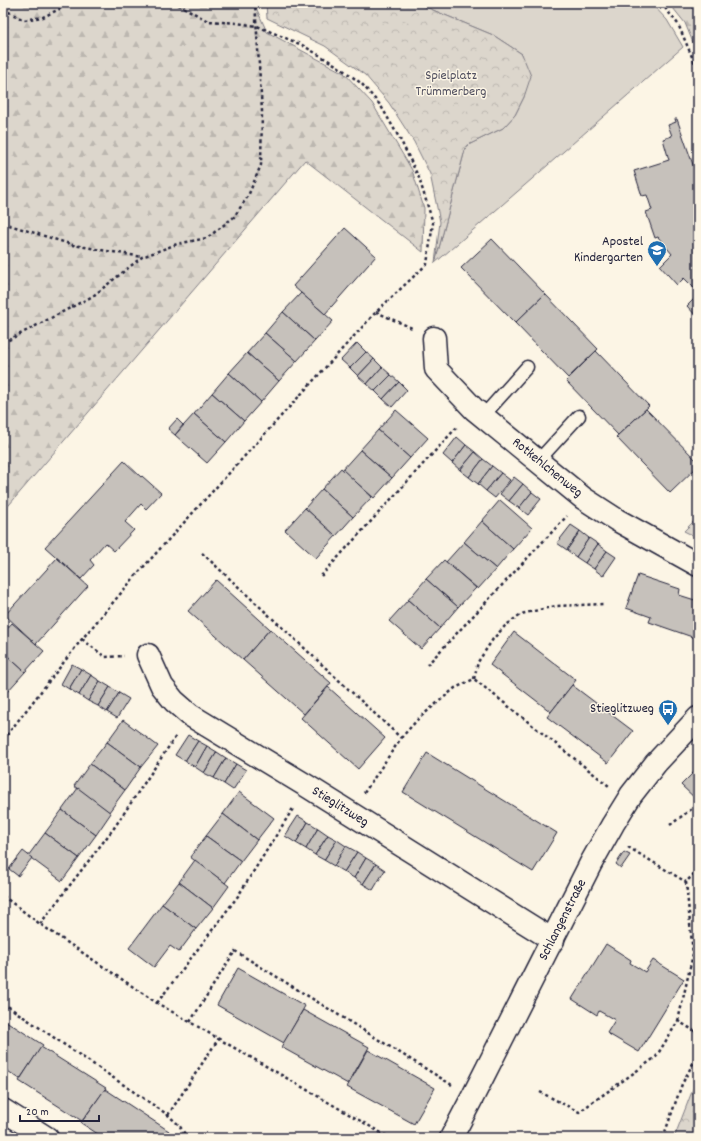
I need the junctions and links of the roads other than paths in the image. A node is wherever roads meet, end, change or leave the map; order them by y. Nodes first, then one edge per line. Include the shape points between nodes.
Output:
1 (434, 338) road end
2 (527, 367) dead end
3 (478, 413) junction
4 (580, 416) dead end
5 (538, 461) junction
6 (698, 565) edge
7 (148, 655) road end
8 (698, 718) edge
9 (553, 940) junction
10 (3, 1110) edge
11 (47, 1138) edge
12 (451, 1138) edge

1 - 3 street, Rotkehlchenweg via 436,369
2 - 3 lane
3 - 5 street, Rotkehlchenweg
4 - 5 lane
5 - 6 street, Rotkehlchenweg via 583,498
7 - 9 street, Stieglitzweg via 162,686 190,715
8 - 9 street, Schlangenstraße via 656,763 631,795 607,834
9 - 12 street, Schlangenstraße
10 - 11 street

